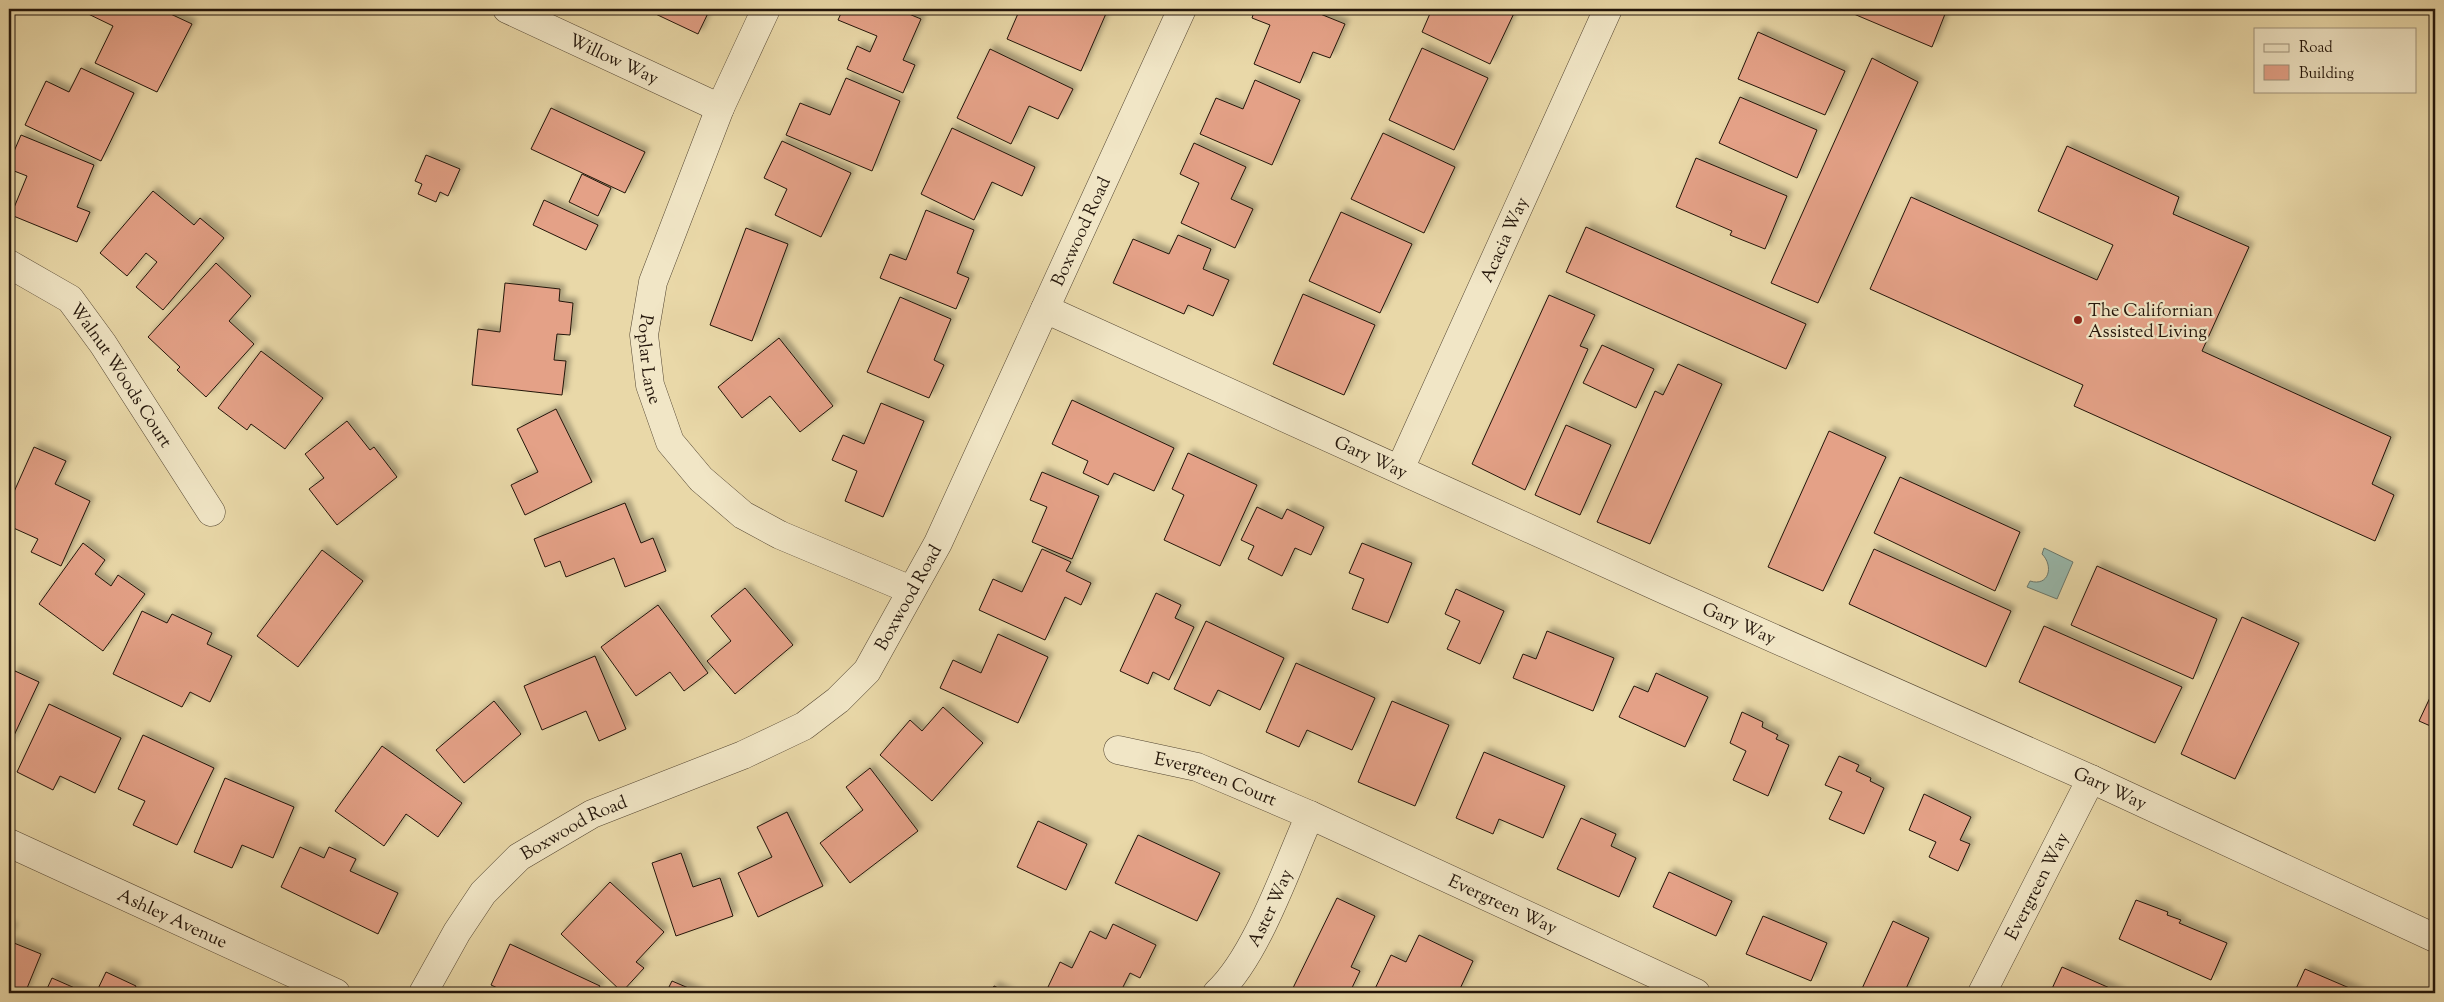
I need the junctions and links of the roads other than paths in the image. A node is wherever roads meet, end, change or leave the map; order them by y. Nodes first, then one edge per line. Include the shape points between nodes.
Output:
1 (507, 9) edge
2 (766, 9) edge
3 (1182, 9) edge
4 (1608, 9) edge
5 (720, 108) junction
6 (9, 264) edge
7 (1045, 308) junction
8 (1400, 469) junction
9 (211, 512) dead end
10 (911, 590) junction
11 (1118, 750) dead end
12 (2091, 779) junction
13 (1310, 815) junction
14 (9, 844) edge
15 (2435, 938) edge
16 (336, 993) edge
17 (423, 993) edge
18 (1217, 993) edge
19 (1696, 993) edge
20 (1982, 993) edge

1 - 5 street, Willow Way
2 - 5 street, Poplar Lane
3 - 7 street, Boxwood Road
4 - 8 street, Acacia Way
5 - 10 street, Poplar Lane via 653,282 644,335 650,385 670,442 701,479 743,516
6 - 9 street, Walnut Woods Court via 70,299 103,344
7 - 8 street, Gary Way
7 - 10 street, Boxwood Road via 938,543
8 - 12 street, Gary Way
10 - 17 street, Boxwood Road via 867,671 838,700 804,726 743,756 592,814 519,857 483,893
11 - 13 street, Evergreen Court via 1196,767
12 - 15 street, Gary Way
12 - 20 street, Evergreen Way
13 - 18 street, Aster Way via 1252,946
13 - 19 street, Evergreen Way
14 - 16 street, Ashley Avenue

